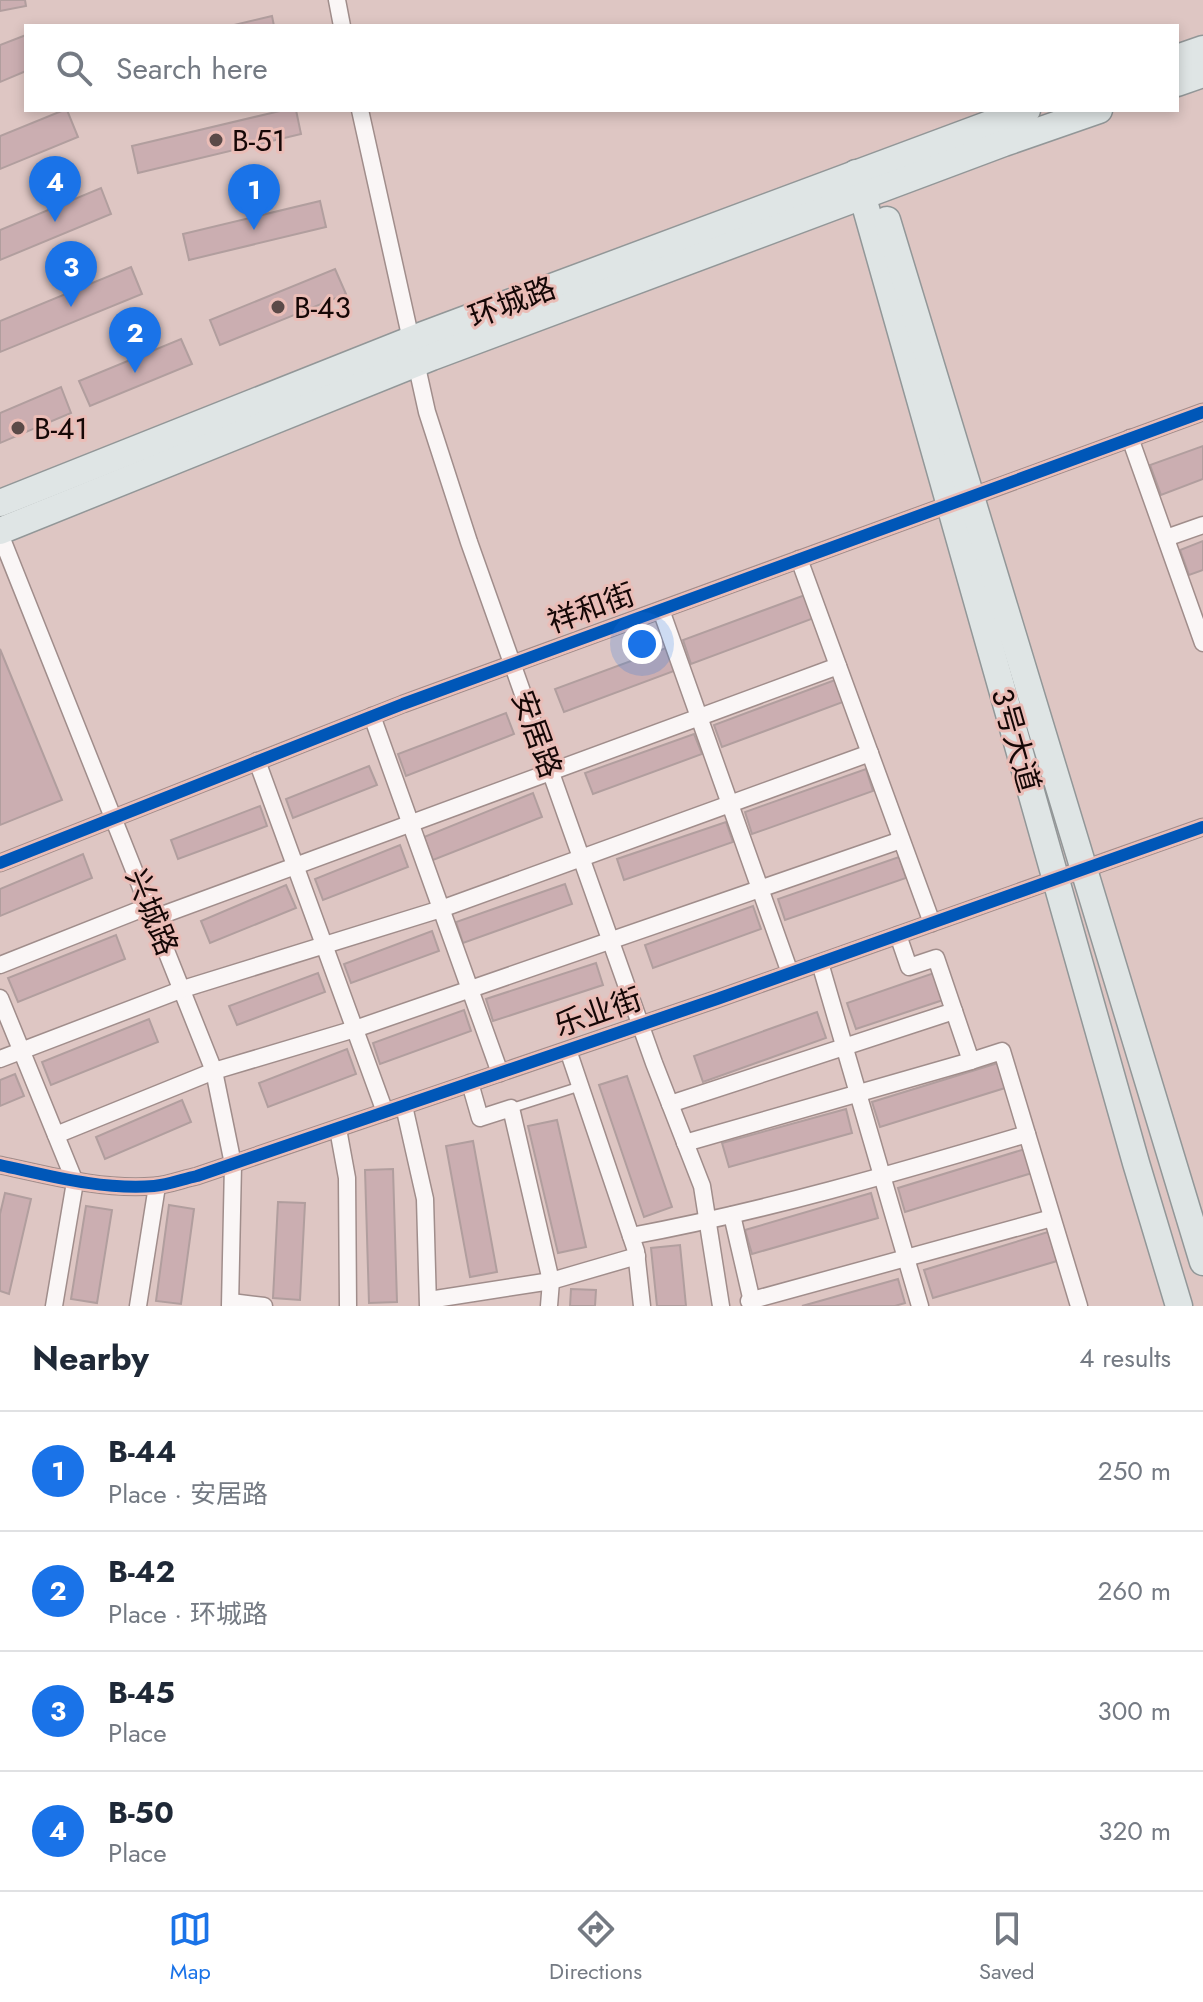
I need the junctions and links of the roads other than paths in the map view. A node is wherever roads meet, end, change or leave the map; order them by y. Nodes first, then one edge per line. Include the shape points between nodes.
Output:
1 (337, 0) edge
2 (342, 24) edge
3 (1203, 49) edge
4 (1179, 57) edge
5 (1203, 74) edge
6 (1179, 82) edge
7 (360, 112) edge
8 (1023, 112) edge
9 (1093, 112) edge
10 (867, 182) junction
11 (413, 352) junction
12 (1203, 412) edge
13 (1130, 438) junction
14 (960, 500) junction
15 (0, 503) edge
16 (1203, 525) edge
17 (0, 532) edge
18 (1166, 538) junction
19 (799, 559) junction
20 (661, 610) junction
21 (1198, 613) edge
22 (1203, 643) edge
23 (512, 664) junction
24 (838, 666) junction
25 (372, 716) junction
26 (699, 717) junction
27 (870, 753) junction
28 (257, 761) junction
29 (550, 771) junction
30 (730, 803) junction
31 (114, 818) junction
32 (410, 823) junction
33 (1203, 827) edge
34 (901, 840) junction
35 (581, 856) junction
36 (0, 863) edge
37 (295, 865) junction
38 (1084, 868) junction
39 (1055, 879) junction
40 (761, 889) junction
41 (441, 909) junction
42 (152, 912) junction
43 (932, 923) junction
44 (898, 935) junction
45 (611, 942) junction
46 (324, 943) junction
47 (820, 963) junction
48 (0, 965) edge
49 (790, 973) junction
50 (183, 989) junction
51 (470, 990) junction
52 (0, 998) edge
53 (954, 1011) junction
54 (641, 1025) junction
55 (355, 1029) junction
56 (844, 1047) junction
57 (21, 1050) junction
58 (568, 1050) junction
59 (0, 1059) edge
60 (971, 1061) junction
61 (214, 1071) junction
62 (500, 1073) junction
63 (470, 1083) junction
64 (581, 1086) junction
65 (858, 1093) junction
66 (670, 1104) junction
67 (404, 1106) junction
68 (511, 1108) junction
69 (385, 1112) junction
70 (338, 1129) junction
71 (1027, 1134) junction
72 (56, 1135) junction
73 (685, 1143) junction
74 (233, 1164) junction
75 (0, 1165) edge
76 (882, 1177) junction
77 (75, 1182) junction
78 (157, 1186) junction
79 (732, 1215) junction
80 (1052, 1218) junction
81 (708, 1222) junction
82 (631, 1236) junction
83 (637, 1256) junction
84 (906, 1259) junction
85 (1203, 1262) edge
86 (551, 1281) junction
87 (751, 1302) edge
88 (428, 1303) edge
89 (230, 1304) edge
90 (1074, 1305) edge
91 (54, 1306) edge
92 (138, 1306) edge
93 (264, 1306) edge
94 (348, 1306) edge
95 (549, 1306) edge
96 (642, 1306) edge
97 (721, 1306) edge
98 (920, 1306) edge
99 (1179, 1306) edge

1 - 2 street
3 - 4 main road
5 - 6 main road
7 - 11 street, 安居路
8 - 10 main road
9 - 10 main road
10 - 11 main road
10 - 14 main road, 3号大道
11 - 15 main road
11 - 17 main road
11 - 23 street, 安居路 via 427,412
12 - 13 street, 祥和街
13 - 14 street, 祥和街
13 - 18 street
14 - 19 street, 祥和街
14 - 38 main road, 3号大道
14 - 39 main road, 3号大道
16 - 18 street
17 - 31 street, 兴城路
18 - 21 street
19 - 20 street, 祥和街
19 - 24 street
20 - 23 street, 祥和街
20 - 26 street
21 - 22 street
23 - 25 street, 祥和街
23 - 29 street, 安居路
24 - 26 street
24 - 27 street
25 - 28 street, 祥和街
25 - 32 street
26 - 29 street
26 - 30 street
27 - 30 street
27 - 34 street
28 - 31 street, 祥和街
28 - 37 street
29 - 32 street
29 - 35 street, 安居路
30 - 35 street
30 - 40 street
31 - 36 street, 祥和街
31 - 42 street, 兴城路
32 - 37 street
32 - 41 street
33 - 38 street, 乐业街
34 - 40 street
34 - 43 street
35 - 41 street
35 - 45 street, 安居路
37 - 42 street
37 - 46 street
38 - 39 street, 乐业街
38 - 85 main road, 3号大道
39 - 43 street, 乐业街
39 - 99 main road, 3号大道
40 - 45 street
40 - 49 street
41 - 46 street
41 - 51 street
42 - 48 street
42 - 50 street, 兴城路
43 - 44 street, 乐业街
44 - 47 street, 乐业街
44 - 53 street via 909,967 936,958
45 - 51 street
45 - 54 street, 安居路
46 - 50 street
46 - 55 street
47 - 49 street, 乐业街
47 - 56 street
49 - 54 street, 乐业街
50 - 57 street
50 - 61 street, 兴城路
51 - 55 street
51 - 62 street
52 - 57 street
53 - 56 street
53 - 60 street
54 - 58 street, 乐业街
54 - 66 street, 安居路
55 - 61 street
55 - 69 street
56 - 65 street
56 - 66 street
57 - 59 street
57 - 72 street
58 - 62 street, 乐业街
58 - 64 street
60 - 65 street
60 - 71 street via 1002,1051
61 - 72 street
61 - 74 street, 兴城路
62 - 63 street, 乐业街
63 - 67 street, 乐业街
63 - 68 street via 480,1118
64 - 68 lane
64 - 82 street
65 - 73 street
65 - 76 street
66 - 73 street, 安居路
67 - 69 street, 乐业街
67 - 88 street via 425,1199
68 - 86 street
69 - 70 street, 乐业街
70 - 74 street, 乐业街
70 - 94 street via 347,1178
71 - 76 street
71 - 80 street
72 - 77 street
73 - 81 street, 安居路 via 702,1186
74 - 78 street, 乐业街
74 - 89 street, 兴城路
75 - 77 street, 乐业街
76 - 79 street
76 - 84 street
77 - 78 street, 乐业街
77 - 91 street
78 - 92 street
79 - 81 street
79 - 87 street
80 - 84 street
80 - 90 street
81 - 82 street
81 - 97 street, 安居路
82 - 83 street
83 - 86 street
83 - 96 street
84 - 87 street
84 - 98 street
86 - 88 street
86 - 95 street
89 - 93 street

